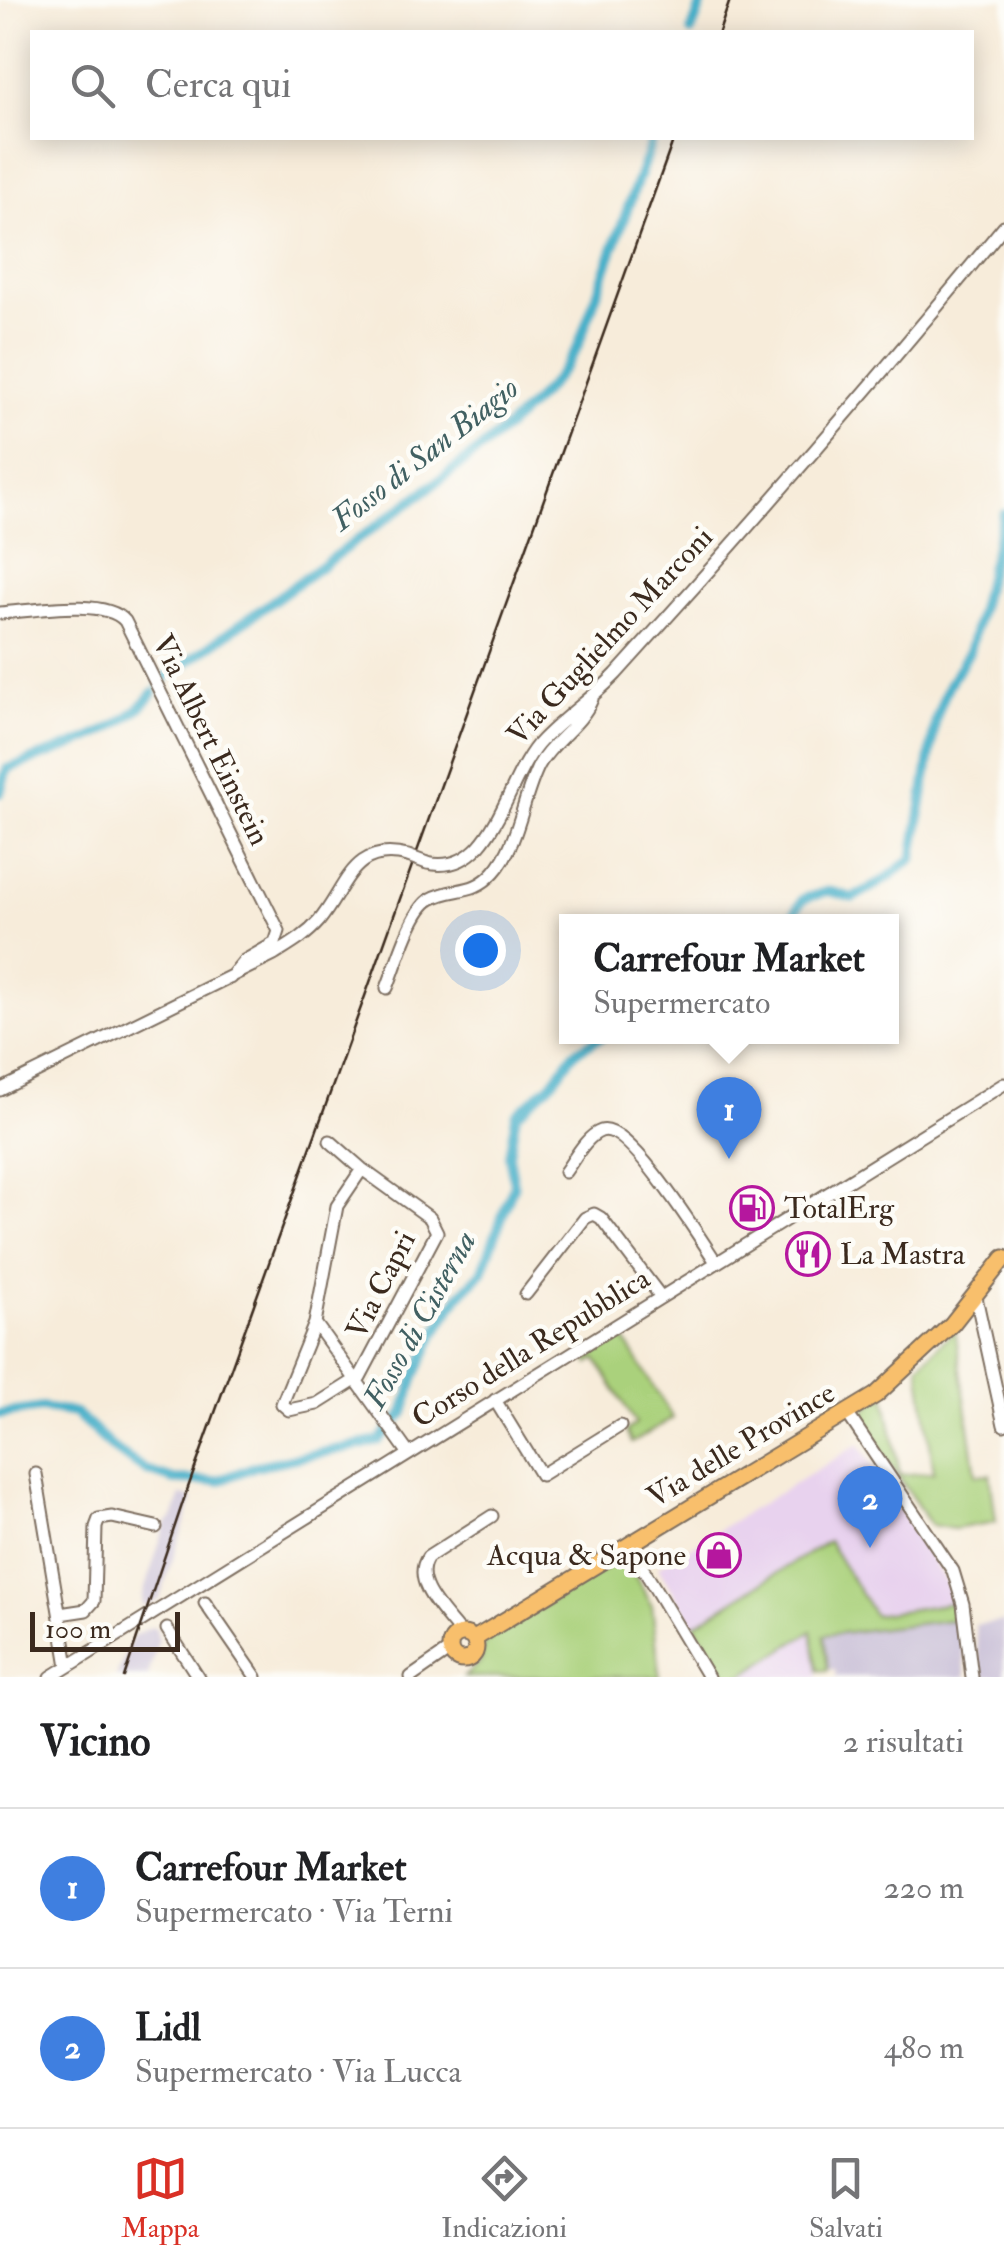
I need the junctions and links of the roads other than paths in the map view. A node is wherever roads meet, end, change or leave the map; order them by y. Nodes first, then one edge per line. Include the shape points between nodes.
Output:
1 (1004, 226) edge
2 (0, 613) edge
3 (593, 695) junction
4 (230, 978) junction
5 (387, 988) dead end
6 (1004, 1081) edge
7 (0, 1090) edge
8 (330, 1141) dead end
9 (362, 1169) junction
10 (565, 1172) dead end
11 (1004, 1258) edge
12 (716, 1262) junction
13 (526, 1294) dead end
14 (661, 1296) junction
15 (976, 1297) junction
16 (315, 1322) junction
17 (357, 1381) junction
18 (495, 1400) junction
19 (848, 1413) junction
20 (1004, 1425) edge
21 (620, 1426) dead end
22 (409, 1454) junction
23 (36, 1474) dead end
24 (492, 1516) dead end
25 (156, 1527) dead end
26 (629, 1545) junction
27 (206, 1603) dead end
28 (60, 1614) junction
29 (167, 1628) dead end
30 (467, 1636) junction
31 (457, 1655) junction
32 (68, 1666) junction
33 (51, 1677) edge
34 (198, 1677) edge
35 (256, 1677) edge
36 (411, 1677) edge
37 (458, 1677) edge
38 (708, 1677) edge
39 (972, 1677) edge

1 - 3 street, Via Guglielmo Marconi via 787,482
2 - 4 street, Via Albert Einstein via 96,608 124,621 278,931 276,942
3 - 4 street, Via Guglielmo Marconi, bridge via 530,754 478,849 453,864 380,853 366,858 309,932
3 - 5 street via 539,765 500,865 476,886 427,901
4 - 7 street, Via Guglielmo Marconi
6 - 12 street, Corso della Repubblica
8 - 9 street, Via Capri
9 - 16 street via 338,1206
9 - 17 street, Via Capri via 430,1218 436,1232
10 - 12 street via 595,1135 612,1130 654,1172
11 - 15 main road, Via delle Province
12 - 14 street, Corso della Repubblica
13 - 14 street via 594,1214
14 - 18 street, Corso della Repubblica
15 - 19 main road, Via delle Province via 910,1366
15 - 20 street
16 - 17 street
16 - 17 street via 283,1406 316,1404
17 - 22 street
18 - 21 street via 542,1475
18 - 22 street, Corso della Repubblica
19 - 26 main road, Via delle Province
19 - 39 street via 952,1571
22 - 32 street, Corso della Repubblica
23 - 28 street
24 - 30 street via 422,1566 423,1582
25 - 28 street via 99,1519 93,1604
26 - 30 main road, Via delle Province
26 - 38 street
27 - 35 street
28 - 32 street
29 - 34 street
30 - 31 main road via 453,1638
30 - 31 main road via 477,1647 474,1655
31 - 36 street
31 - 37 main road
32 - 33 street, Corso della Repubblica

